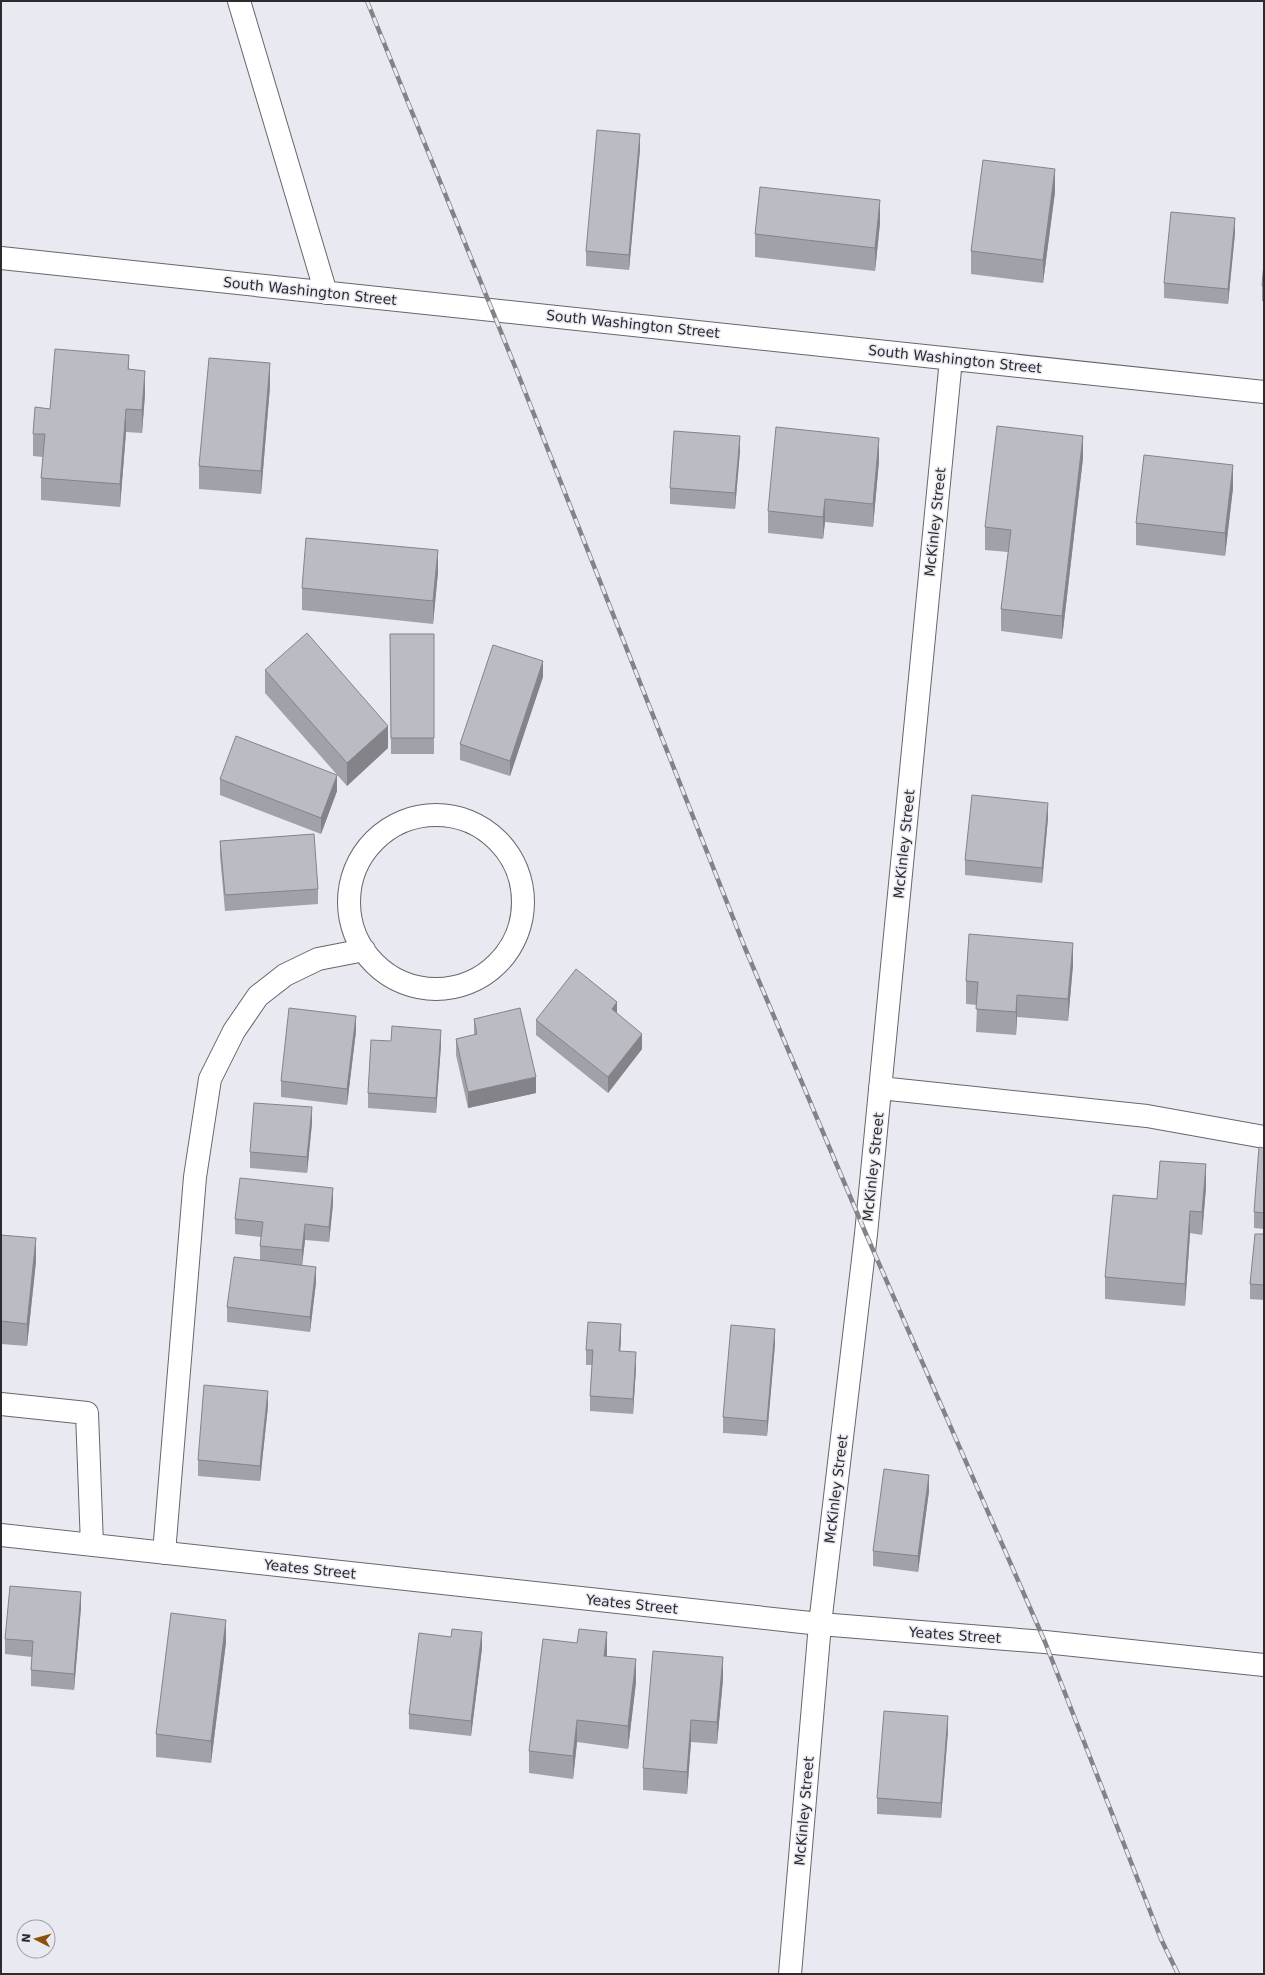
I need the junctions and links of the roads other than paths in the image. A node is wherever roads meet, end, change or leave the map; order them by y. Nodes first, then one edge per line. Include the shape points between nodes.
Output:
1 (239, 1) edge
2 (1, 258) edge
3 (326, 293) junction
4 (951, 359) junction
5 (1264, 392) edge
6 (364, 950) junction
7 (880, 1088) junction
8 (1264, 1137) edge
9 (1, 1404) edge
10 (1, 1535) edge
11 (92, 1545) junction
12 (164, 1553) junction
13 (820, 1624) junction
14 (1264, 1665) edge
15 (790, 1974) edge

1 - 3 street
2 - 3 street, South Washington Street
3 - 4 street, South Washington Street
4 - 5 street, South Washington Street
4 - 7 street, McKinley Street
6 - 6 street via 352,924 349,895 356,867 377,838 394,825 421,815 449,814 477,824 500,841 516,865 523,893 522,922 510,949 491,970 466,984 437,990 408,985 383,972
6 - 12 street via 318,959 285,975 258,996 234,1031 210,1079 195,1177
7 - 8 street via 1147,1116
7 - 13 street, McKinley Street via 866,1234
9 - 11 street via 87,1413
10 - 11 street, Yeates Street
11 - 12 street, Yeates Street
12 - 13 street, Yeates Street
13 - 14 street, Yeates Street via 1045,1642
13 - 15 street, McKinley Street

